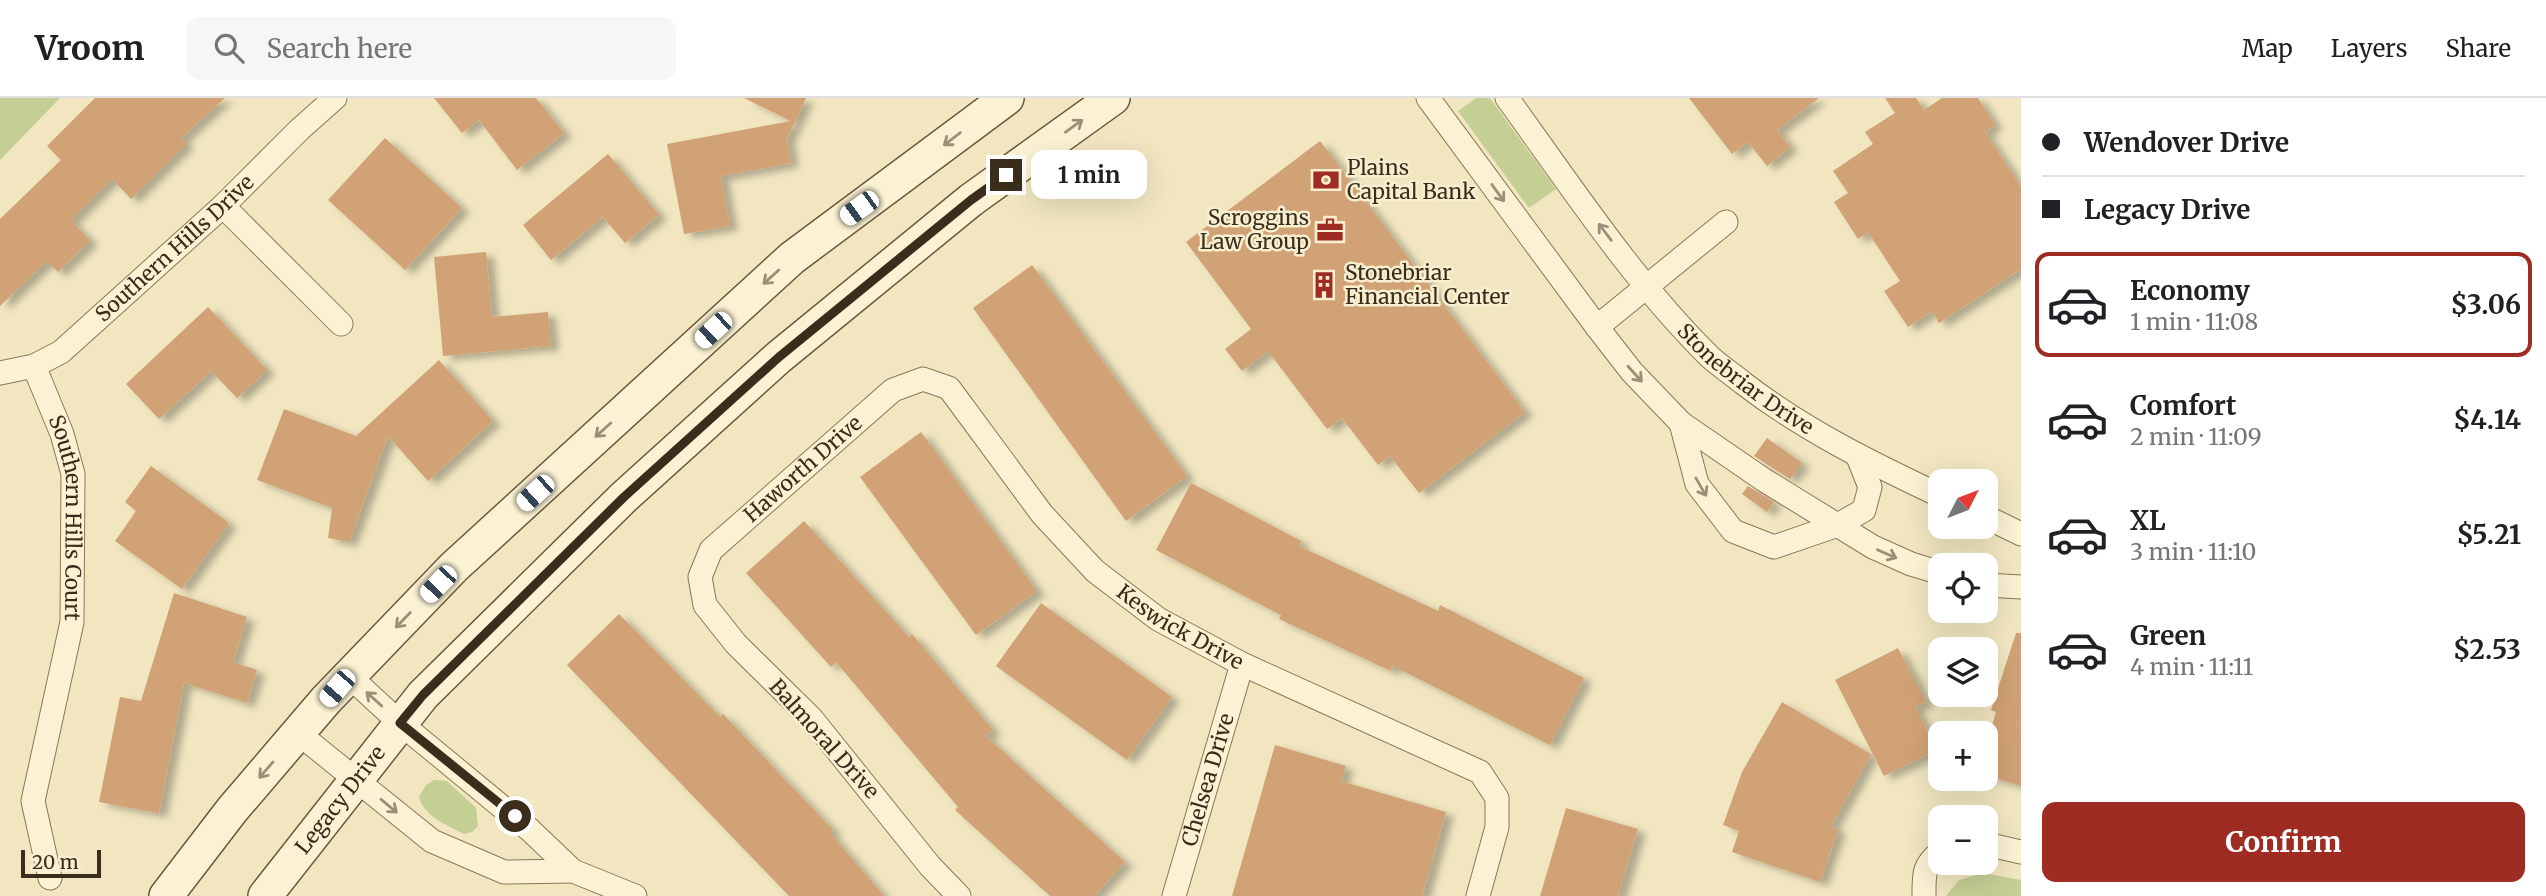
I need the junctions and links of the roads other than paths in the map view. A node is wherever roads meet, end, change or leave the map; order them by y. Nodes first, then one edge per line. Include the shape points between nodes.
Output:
1 (335, 98) edge
2 (1007, 98) edge
3 (1113, 98) edge
4 (1429, 98) edge
5 (1507, 98) edge
6 (222, 206) junction
7 (1726, 222) dead end
8 (1646, 287) junction
9 (341, 324) dead end
10 (1597, 327) junction
11 (34, 366) junction
12 (0, 373) edge
13 (923, 380) joint
14 (1681, 422) junction
15 (1858, 457) junction
16 (1928, 490) edge
17 (1998, 523) edge
18 (1838, 525) junction
19 (2021, 534) edge
20 (1928, 570) edge
21 (700, 577) joint
22 (1998, 585) edge
23 (2021, 587) edge
24 (1242, 664) junction
25 (348, 675) junction
26 (400, 723) junction
27 (298, 733) junction
28 (356, 779) junction
29 (1998, 847) edge
30 (2021, 852) edge
31 (1928, 867) edge
32 (573, 871) junction
33 (50, 878) dead end
34 (166, 896) edge
35 (265, 896) edge
36 (635, 896) edge
37 (959, 896) edge
38 (1174, 896) edge
39 (1478, 896) edge
40 (1924, 896) edge

1 - 6 street, Southern Hills Drive
2 -> 25 main road via 792,258 454,567
26 -> 3 main road, Legacy Drive via 624,497 779,357 971,200
4 -> 10 street
8 -> 5 street, Stonebriar Drive
6 - 9 street
6 - 11 street, Southern Hills Drive via 80,336
7 - 8 street
8 - 10 street
8 - 15 street, Stonebriar Drive via 1711,358 1773,406
10 -> 14 street via 1632,372
11 - 12 street, Southern Hills Drive
11 - 33 street, Southern Hills Court via 73,474 72,622 33,801
13 - 21 street, Haworth Drive via 893,390 711,550
13 - 24 street, Keswick Drive via 949,388 1042,514 1095,571 1158,619
14 - 18 street
14 -> 18 street via 1697,484 1733,531 1774,547
15 - 16 street, Stonebriar Drive
15 - 18 street via 1870,486 1864,510
17 - 19 street
18 -> 20 street via 1873,547
21 - 37 street, Balmoral Drive via 705,605 736,644 812,719
22 - 23 street
24 - 38 street, Chelsea Drive
24 - 39 street, Keswick Drive via 1480,772 1497,797 1497,827
26 -> 25 street
25 - 27 main road
26 - 28 main road, Legacy Drive
26 - 32 street
27 - 28 street
27 -> 34 main road
28 -> 32 street via 432,841 504,872
28 - 35 main road, Legacy Drive
29 - 30 street
31 - 40 street
32 - 36 street

